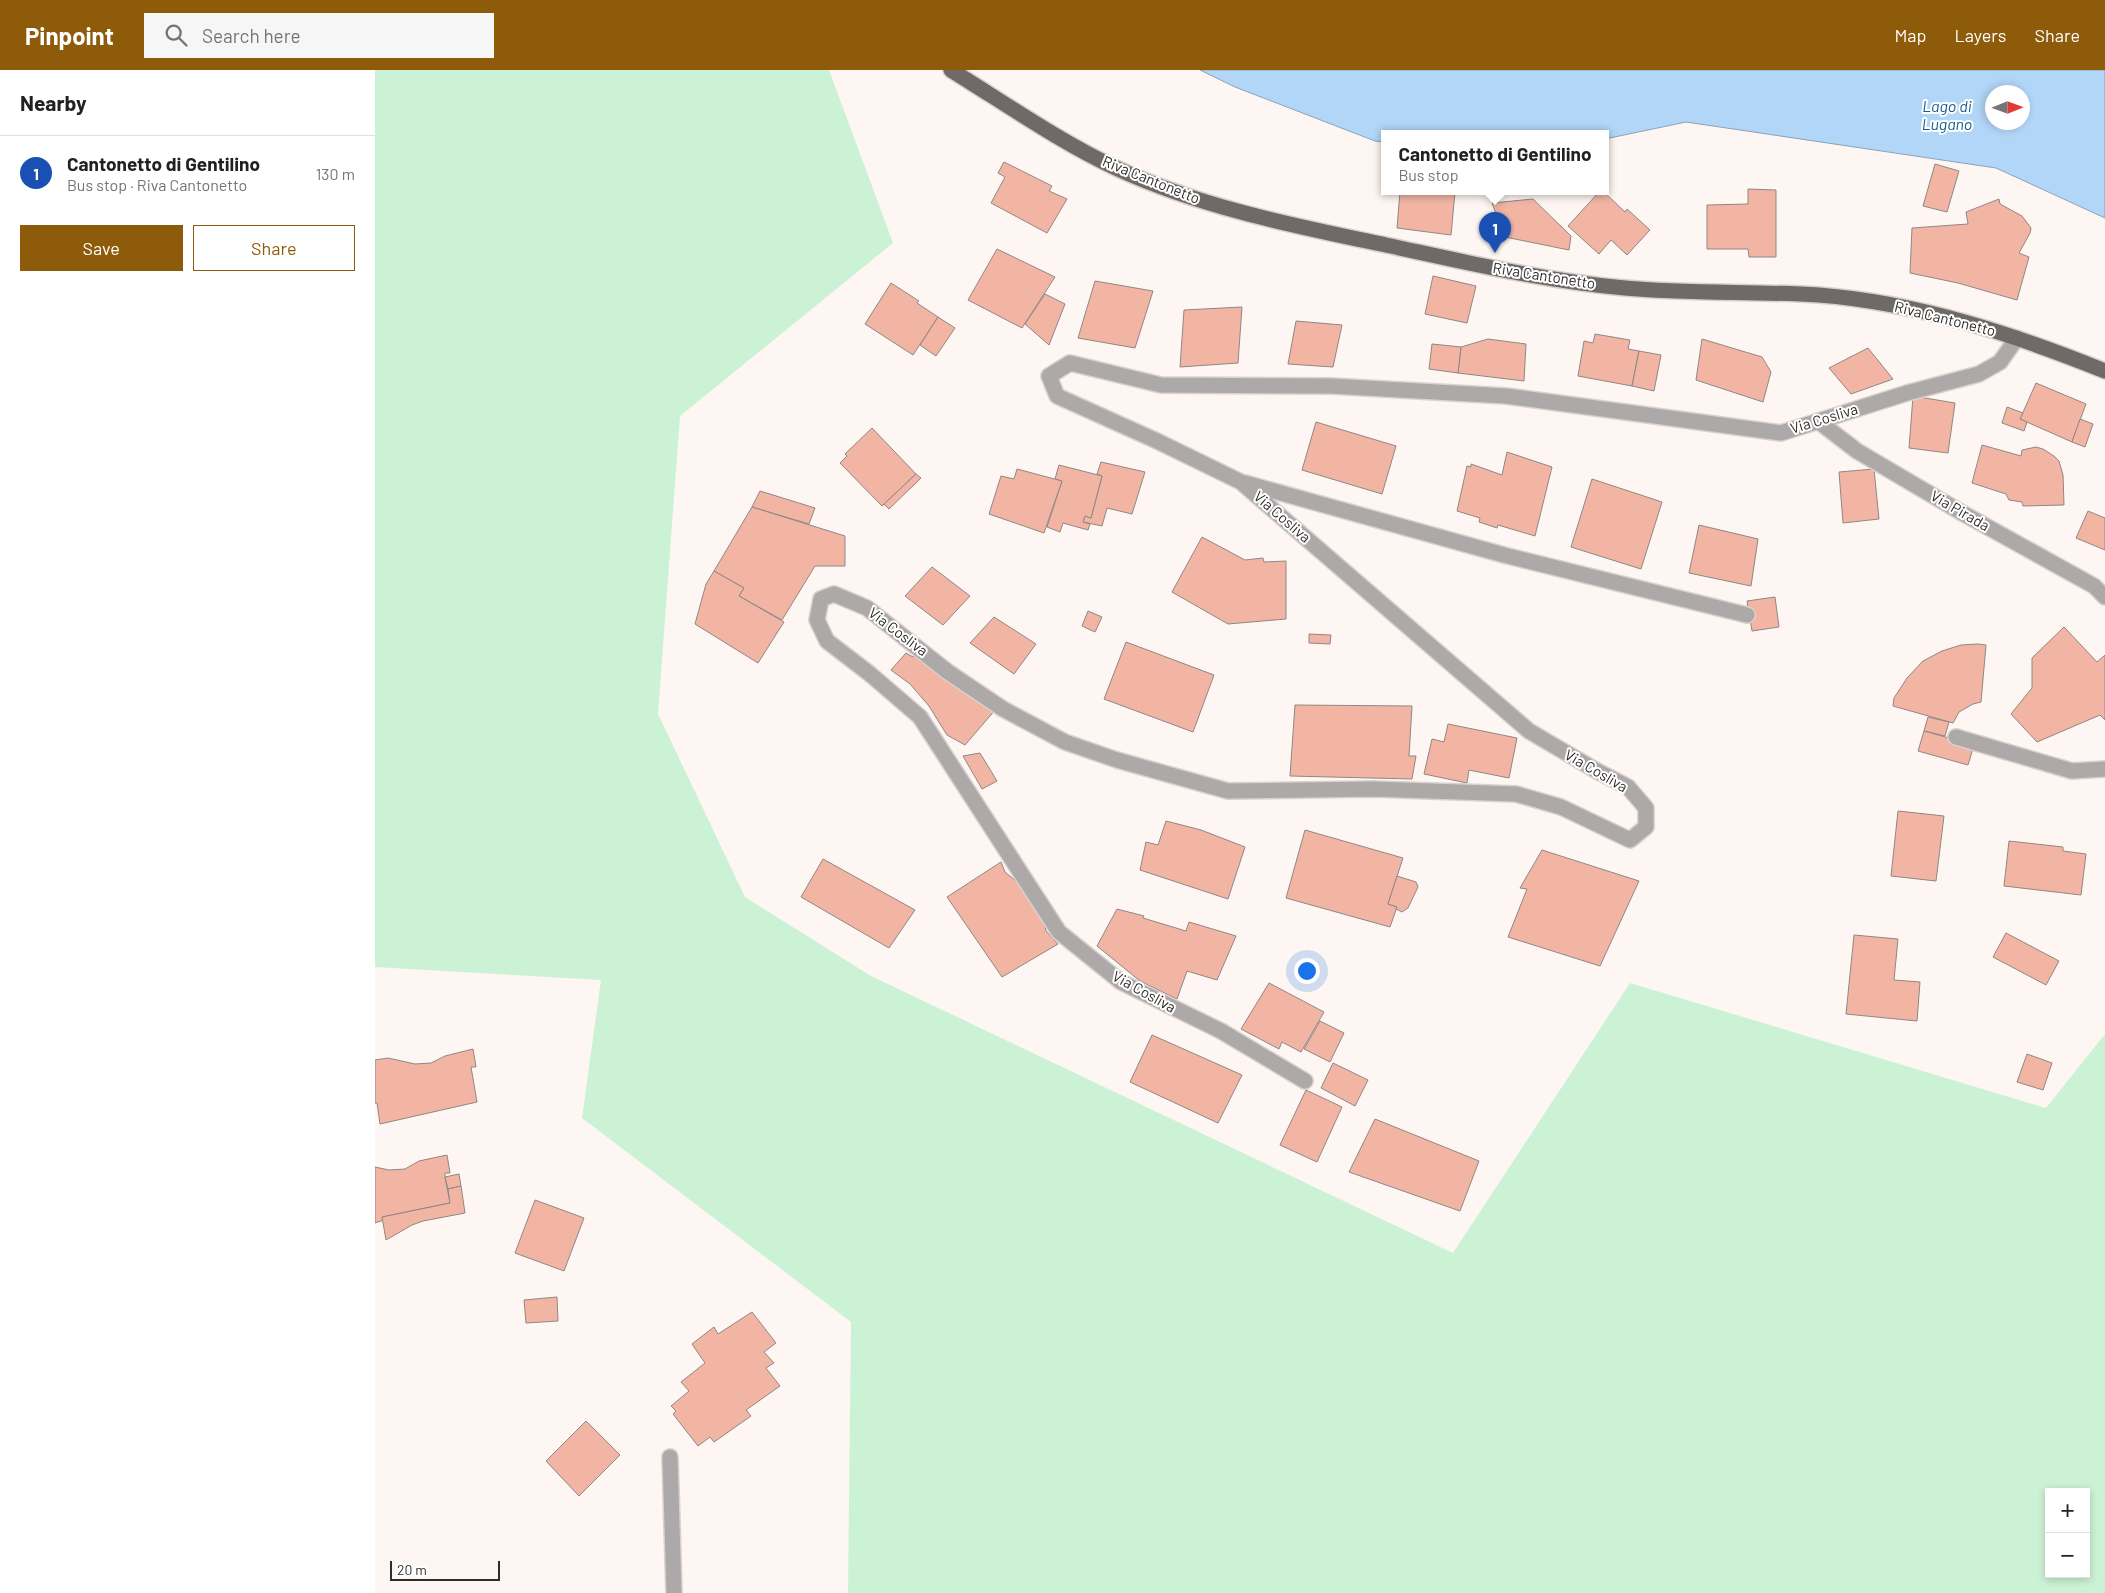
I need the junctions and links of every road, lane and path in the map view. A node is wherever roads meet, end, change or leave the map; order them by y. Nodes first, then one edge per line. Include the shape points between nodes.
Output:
1 (951, 70) edge
2 (2017, 338) junction
3 (2105, 371) edge
4 (1818, 421) junction
5 (1241, 482) junction
6 (2105, 597) edge
7 (1747, 615) dead end
8 (1956, 737) dead end
9 (2105, 770) edge
10 (1305, 1081) dead end
11 (670, 1457) dead end
12 (675, 1593) edge

1 - 2 main road, Riva Cantonetto via 1077,149 1119,170 1254,216 1527,275 1624,288 1821,296 1912,308
2 - 3 main road, Riva Cantonetto
2 - 4 street, Via Cosliva via 2000,362 1979,374
4 - 5 street, Via Cosliva via 1781,433 1506,396 1331,386 1161,385 1070,363 1049,376 1057,396
4 - 6 street, Via Pirada via 1857,451 2094,586
5 - 7 street via 1503,555
5 - 10 street, Via Cosliva via 1529,731 1628,787 1646,808 1646,827 1630,840 1561,807 1516,794 1374,789 1228,791 1065,742 1003,709 948,672 867,608 834,594 821,599 817,620 827,641 920,717 1059,932 1121,982 1221,1031
8 - 9 street via 2073,771
11 - 12 street

